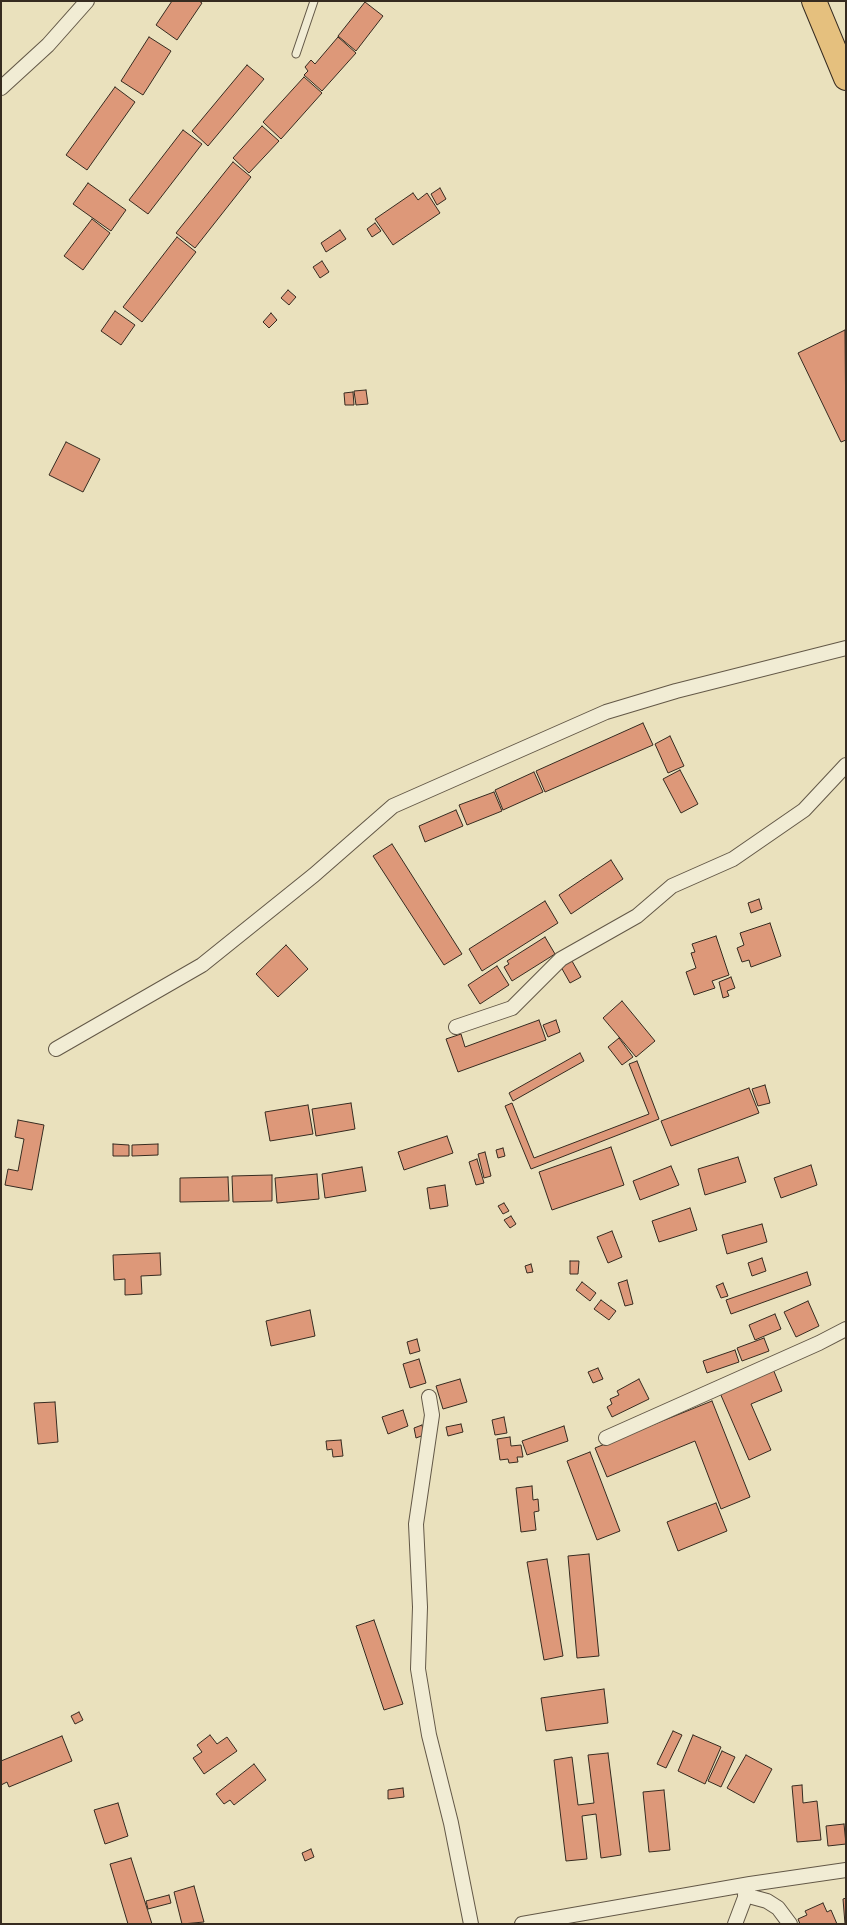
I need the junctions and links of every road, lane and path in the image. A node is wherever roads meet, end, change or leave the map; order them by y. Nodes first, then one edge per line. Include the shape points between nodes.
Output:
1 (87, 1) edge
2 (314, 1) edge
3 (814, 1) edge
4 (296, 54) dead end
5 (846, 78) edge
6 (1, 88) edge
7 (846, 648) edge
8 (846, 764) edge
9 (456, 1027) dead end
10 (56, 1049) dead end
11 (846, 1329) edge
12 (429, 1397) dead end
13 (606, 1438) dead end
14 (846, 1870) edge
15 (748, 1889) junction
16 (471, 1924) edge
17 (522, 1924) edge
18 (735, 1924) edge
19 (790, 1924) edge

1 - 6 street via 48,45
2 - 4 lane
3 - 5 highway
7 - 10 street via 676,690 606,712 393,806 202,965
8 - 9 street via 804,810 734,859 672,886 638,916 561,959 512,1008
11 - 13 street
12 - 16 street via 432,1415 416,1524 420,1607 418,1669 429,1735
14 - 15 street
15 - 17 street
15 - 18 street
15 - 19 street via 778,1908

